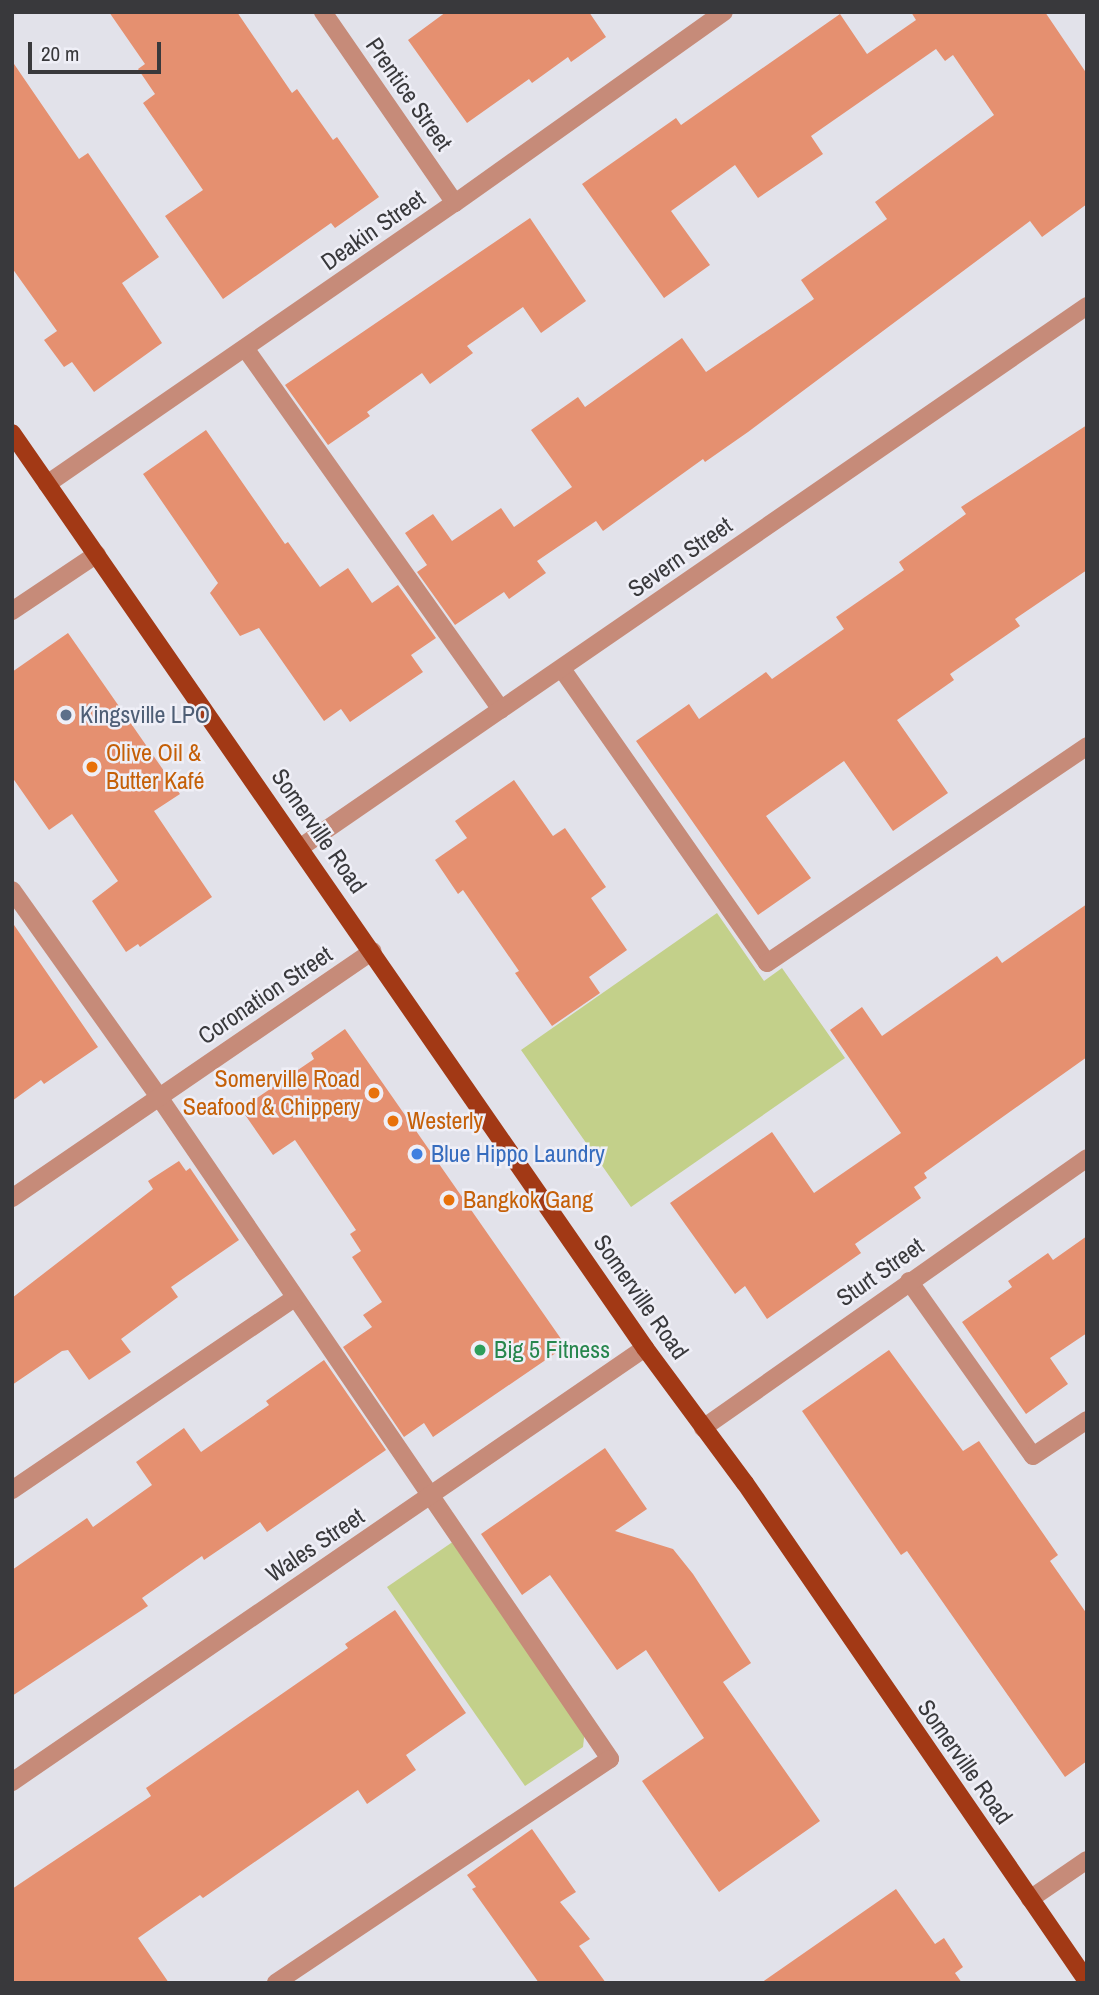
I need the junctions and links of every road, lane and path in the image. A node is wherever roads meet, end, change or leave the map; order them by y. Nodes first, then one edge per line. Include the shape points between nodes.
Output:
1 (323, 12) edge
2 (724, 12) edge
3 (456, 203) junction
4 (1087, 306) edge
5 (245, 348) junction
6 (12, 433) edge
7 (47, 484) junction
8 (97, 554) junction
9 (12, 611) edge
10 (562, 669) junction
11 (501, 710) junction
12 (1087, 746) edge
13 (301, 847) junction
14 (15, 899) edge
15 (373, 951) junction
16 (159, 1097) junction
17 (1087, 1158) edge
18 (12, 1198) edge
19 (909, 1282) junction
20 (294, 1298) junction
21 (645, 1348) junction
22 (1087, 1420) edge
23 (703, 1428) junction
24 (12, 1490) edge
25 (431, 1495) junction
26 (12, 1782) edge
27 (1087, 1860) edge
28 (1030, 1899) junction
29 (1083, 1981) edge
30 (276, 1983) edge

1 - 3 street, Prentice Street
2 - 3 street, Deakin Street
3 - 5 street, Deakin Street
4 - 10 street, Severn Street
5 - 7 street, Deakin Street
5 - 11 street
6 - 7 main road, Somerville Road
7 - 8 main road, Somerville Road
8 - 9 street
8 - 13 main road, Somerville Road
10 - 11 street, Severn Street
10 - 12 street via 767,963
11 - 13 street, Severn Street
13 - 15 main road, Somerville Road
14 - 16 street
15 - 16 street, Coronation Street
15 - 21 main road, Somerville Road
16 - 18 street, Coronation Street
16 - 20 street
17 - 19 street, Sturt Street
19 - 22 street via 1034,1456
19 - 23 street, Sturt Street
20 - 24 street
20 - 25 street
21 - 23 main road, Somerville Road
21 - 25 street, Wales Street
23 - 28 main road, Somerville Road
25 - 26 street, Wales Street
25 - 30 street via 610,1759
27 - 28 street
28 - 29 main road, Somerville Road

